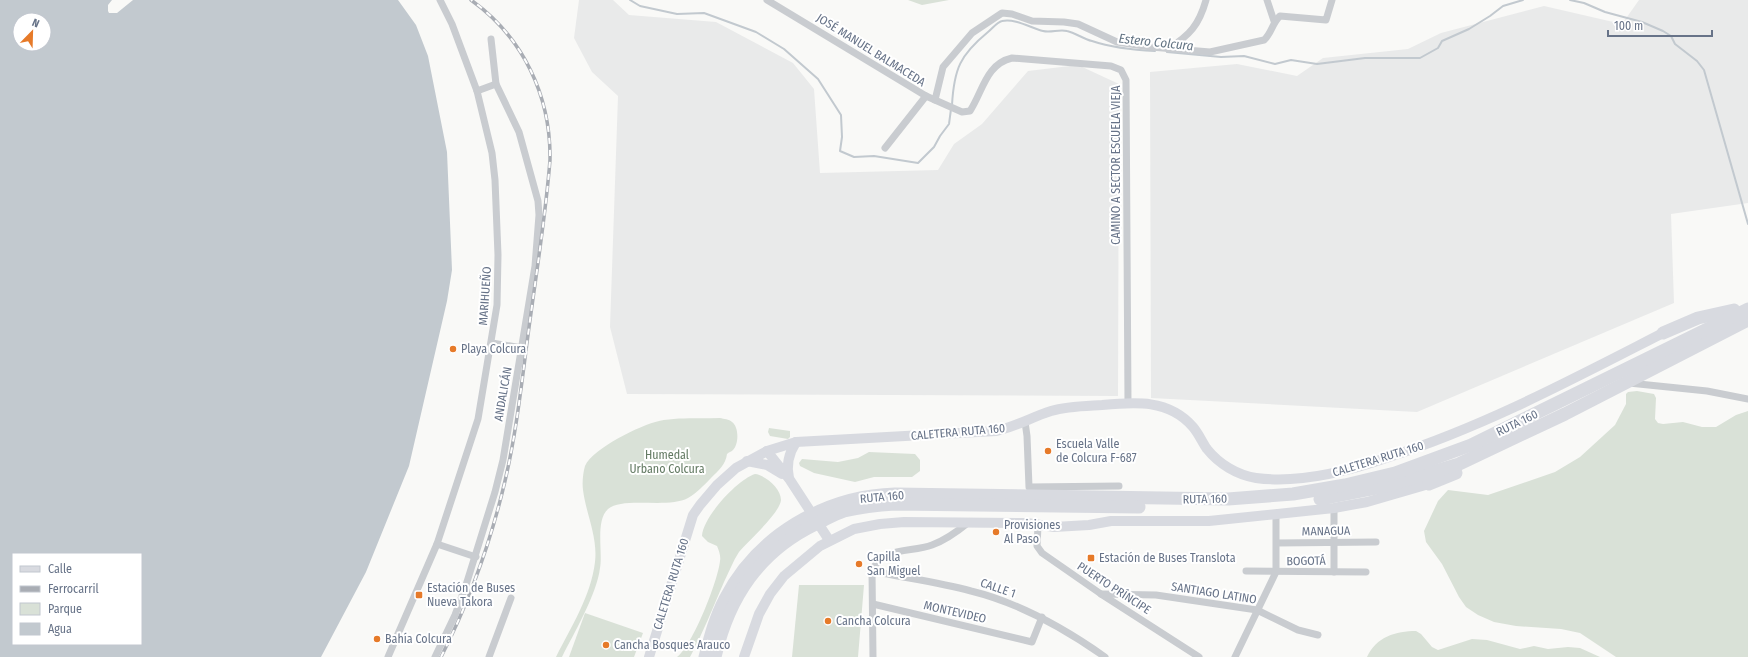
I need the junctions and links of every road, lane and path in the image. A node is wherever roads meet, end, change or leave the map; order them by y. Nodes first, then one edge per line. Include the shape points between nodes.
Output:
1 (440, 0) edge
2 (767, 0) edge
3 (1206, 0) edge
4 (1267, 0) edge
5 (1332, 0) edge
6 (1274, 21) junction
7 (491, 39) dead end
8 (1168, 49) junction
9 (496, 84) junction
10 (477, 91) junction
11 (926, 96) junction
12 (935, 100) junction
13 (962, 112) joint
14 (884, 148) dead end
15 (1748, 308) edge
16 (1748, 320) edge
17 (1663, 333) joint
18 (492, 343) junction
19 (522, 348) junction
20 (1627, 382) junction
21 (1748, 399) edge
22 (1128, 403) junction
23 (1025, 422) junction
24 (796, 442) junction
25 (1496, 447) junction
26 (768, 451) junction
27 (747, 461) junction
28 (790, 480) junction
29 (1429, 484) joint
30 (1119, 486) dead end
31 (1334, 508) junction
32 (835, 511) junction
33 (1276, 515) junction
34 (970, 522) junction
35 (1038, 526) junction
36 (796, 528) junction
37 (829, 540) junction
38 (1334, 541) junction
39 (1376, 542) dead end
40 (1277, 543) junction
41 (437, 544) junction
42 (476, 557) junction
43 (872, 571) junction
44 (1246, 571) dead end
45 (1276, 572) junction
46 (1334, 572) junction
47 (1366, 572) dead end
48 (1101, 594) junction
49 (511, 598) dead end
50 (873, 604) junction
51 (1257, 610) junction
52 (1042, 617) junction
53 (1318, 635) dead end
54 (1097, 655) edge
55 (388, 657) edge
56 (435, 657) edge
57 (489, 657) edge
58 (649, 657) edge
59 (704, 657) edge
60 (715, 657) edge
61 (744, 657) edge
62 (872, 657) edge
63 (1105, 657) edge
64 (1199, 657) edge
65 (1235, 657) edge

1 - 10 street, MARIHUEÑO via 452,24
2 - 11 street, JOSÉ MANUEL BALMACEDA
3 - 8 street via 1202,14 1189,35
4 - 6 street
5 - 6 street via 1326,20 1280,16
6 - 8 street via 1269,35 1264,40 1210,52
7 - 9 street, ANDALICÁN
8 - 12 street via 1117,42 1078,24 1032,21 1002,13 972,33 943,67
9 - 10 street
9 - 19 street, ANDALICÁN via 519,132 538,201 536,266
10 - 18 street, MARIHUEÑO via 492,153 495,180 498,255 497,305
11 - 12 street, JOSÉ MANUEL BALMACEDA
11 - 14 street
12 - 13 street, JOSÉ MANUEL BALMACEDA
13 - 22 street, CAMINO A SECTOR ESCUELA VIEJA via 970,111 994,67 1012,58 1112,66 1124,73
15 - 17 highway via 1698,318
15 - 32 highway, RUTA 160 via 1470,445 1402,471 1345,486 1287,495 1228,499 882,495 857,498
16 - 20 highway, RUTA 160
17 - 22 street, CALETERA RUTA 160 via 1467,429 1367,465 1320,475 1273,479 1240,474 1218,460 1194,428 1176,413 1153,404
18 - 19 street
18 - 41 street, MARIHUEÑO via 478,419
19 - 42 street, ANDALICÁN via 503,460
20 - 21 street via 1707,391
20 - 25 highway, RUTA 160
22 - 23 street, CALETERA RUTA 160 via 1060,409
23 - 24 street, CALETERA RUTA 160 via 986,432
23 - 30 street via 1028,436 1029,487
24 - 26 street, CALETERA RUTA 160
24 - 28 street via 788,462
25 - 29 highway via 1466,468
25 - 32 highway, RUTA 160 via 1459,464 1386,486 1340,496 1278,504 1104,507 895,504
26 - 27 street, CALETERA RUTA 160
26 - 28 street
27 - 28 street via 767,465
27 - 58 street, CALETERA RUTA 160 via 716,485 692,515
28 - 37 street
29 - 31 street via 1367,502
31 - 33 street
31 - 38 street
32 - 36 highway, RUTA 160
33 - 35 street via 1209,521 1111,521 1072,526
33 - 40 street
34 - 35 street via 1026,523
34 - 37 street via 880,524 854,529
34 - 43 street via 933,544 887,555 877,562
35 - 48 street, PUERTO PRÍNCIPE via 1036,546 1039,550
36 - 59 highway, RUTA 160 via 763,548 737,578 719,612
36 - 60 highway, RUTA 160 via 742,588 725,621
37 - 61 street via 793,568 774,589 756,619
38 - 39 street, MANAGUA
38 - 40 street, MANAGUA
38 - 46 street
40 - 45 street
41 - 42 street
41 - 55 street, MARIHUEÑO
42 - 56 street, ANDALICÁN via 455,615
43 - 50 street
43 - 52 street, CALLE 1 via 972,591
44 - 45 street, BOGOTÁ
45 - 46 street, BOGOTÁ
45 - 51 street
46 - 47 street, BOGOTÁ
48 - 51 street, SANTIAGO LATINO via 1156,595
48 - 64 street, PUERTO PRÍNCIPE
49 - 57 street
50 - 52 street, MONTEVIDEO via 1032,642
50 - 62 street
51 - 53 street, SANTIAGO LATINO via 1298,630
51 - 65 street
52 - 54 street, CALLE 1
54 - 63 street, CALLE 1

